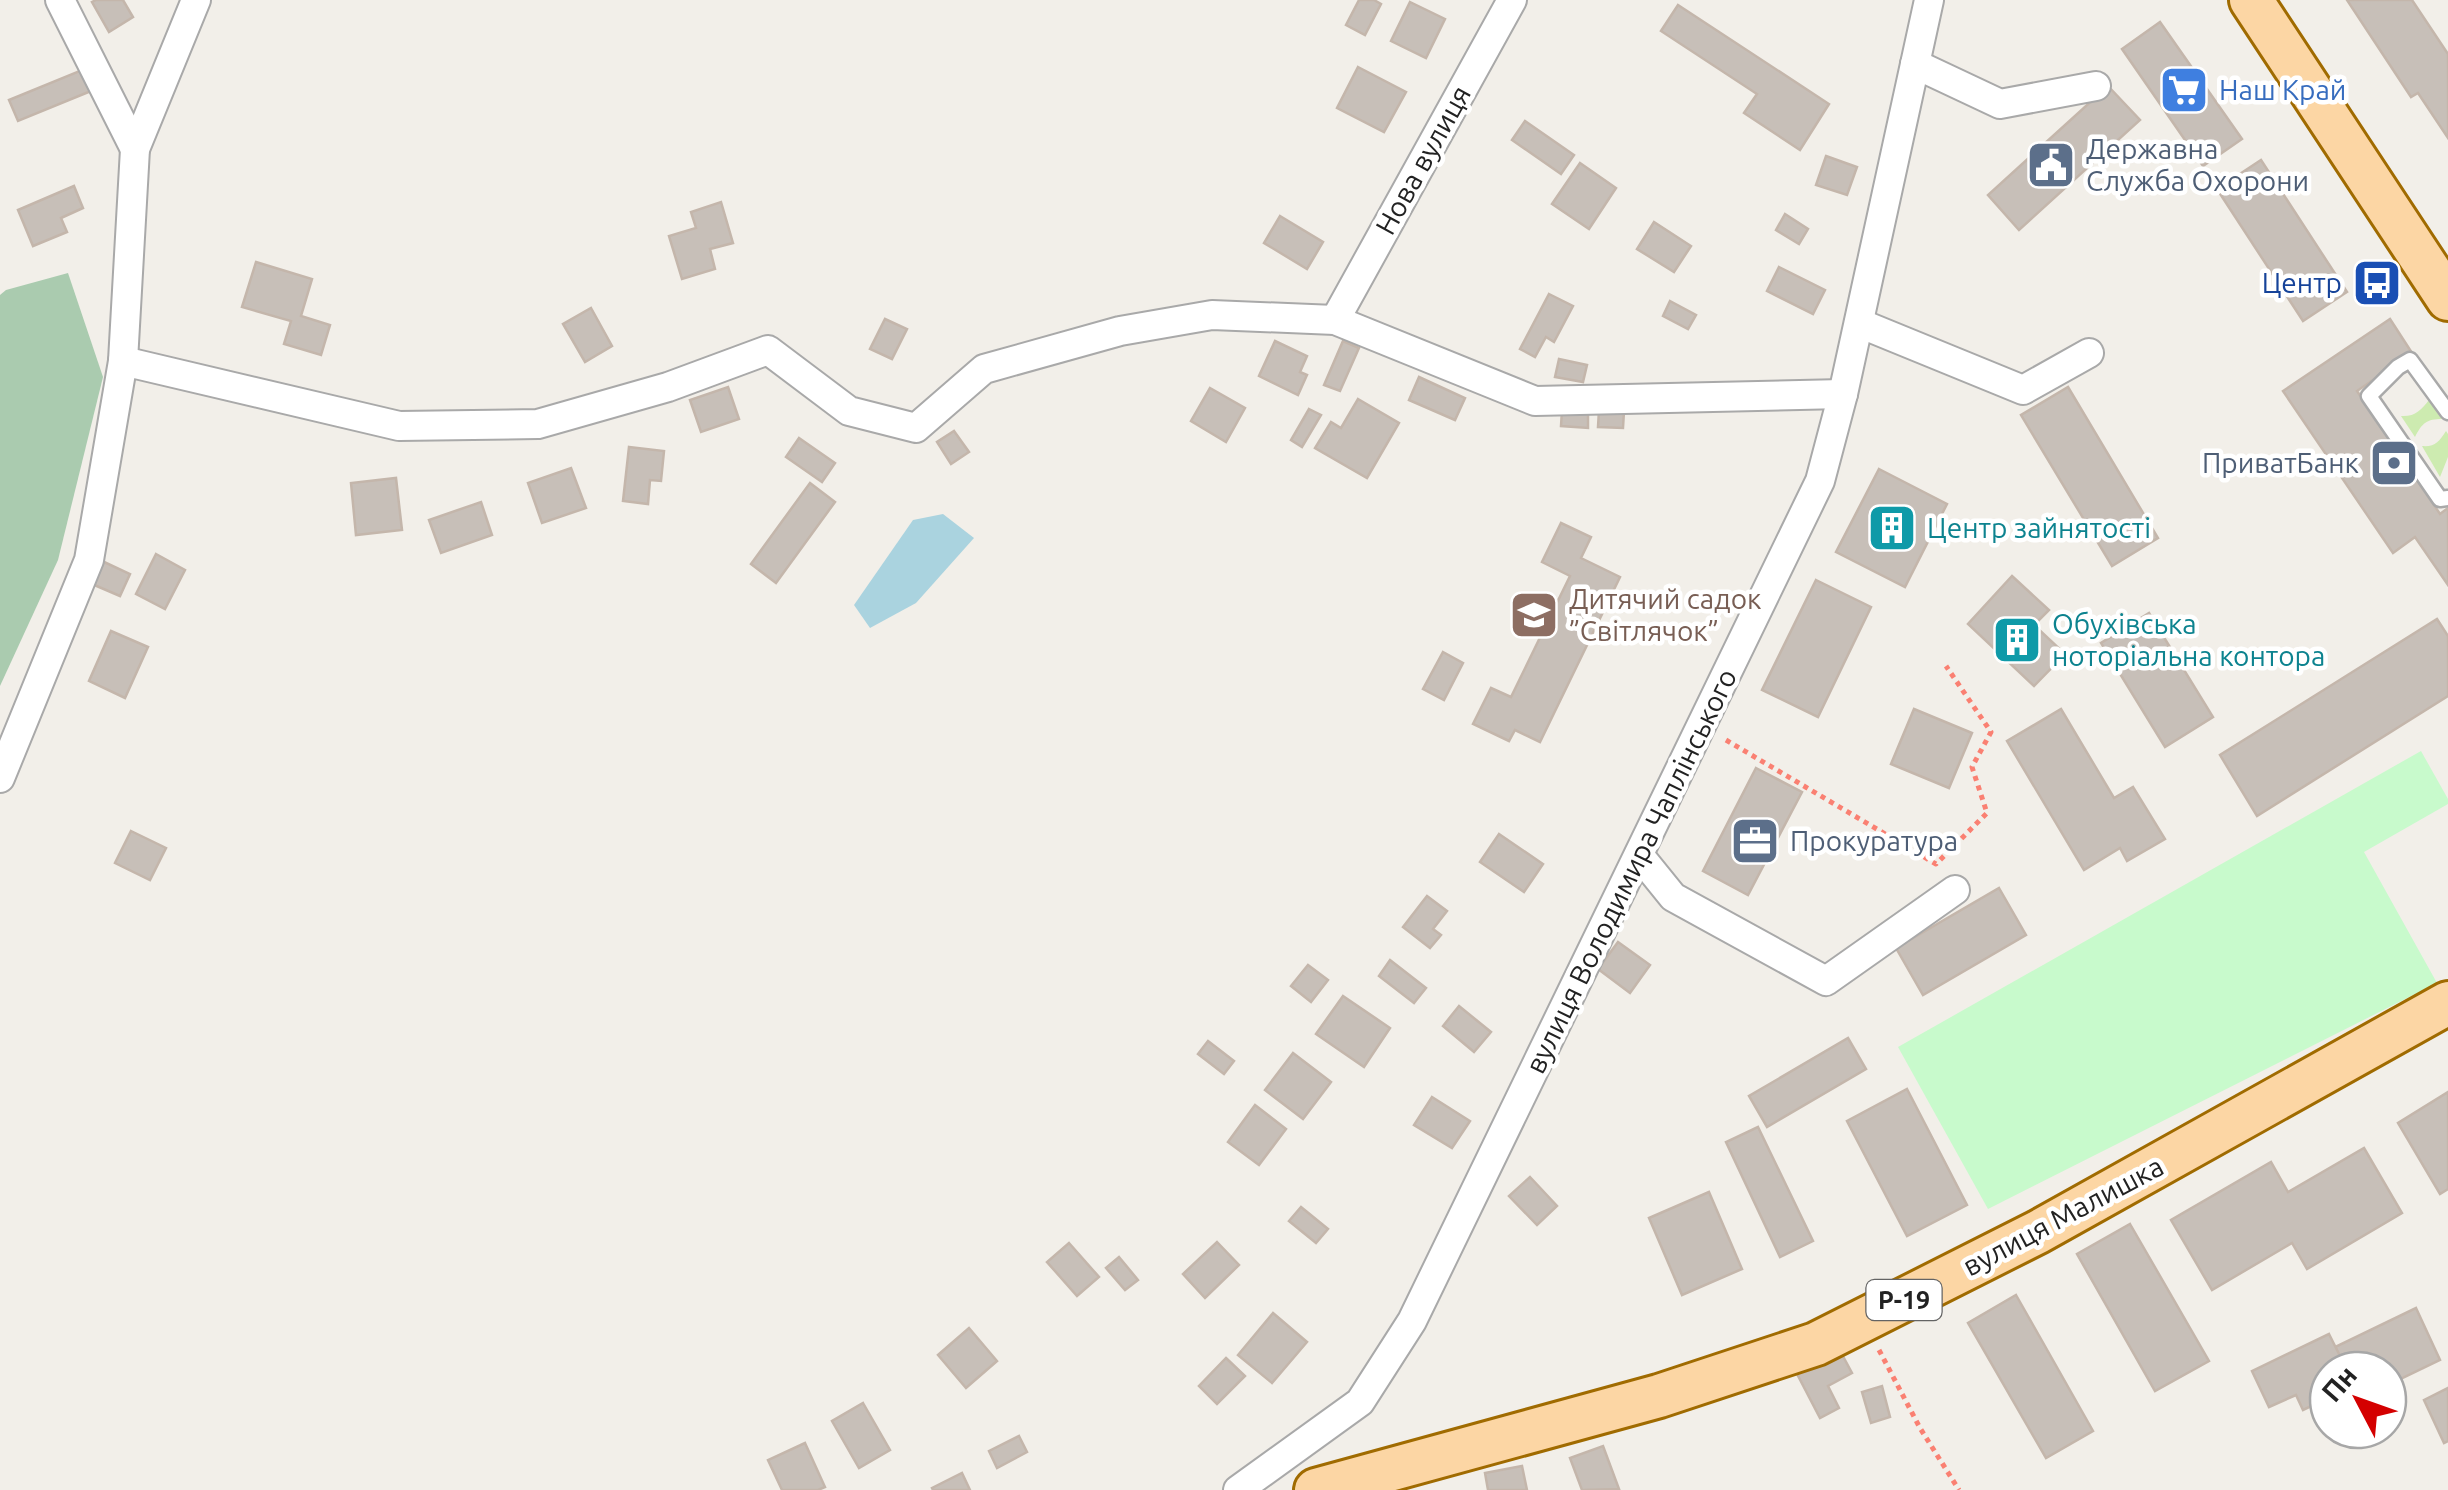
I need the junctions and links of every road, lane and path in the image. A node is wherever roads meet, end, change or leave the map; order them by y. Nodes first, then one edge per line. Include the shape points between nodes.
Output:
1 (60, 0) edge
2 (196, 0) edge
3 (1512, 0) edge
4 (1929, 0) edge
5 (2251, 0) edge
6 (1915, 64) junction
7 (2096, 86) dead end
8 (135, 149) junction
9 (2448, 299) edge
10 (1334, 320) junction
11 (1858, 323) junction
12 (2090, 353) dead end
13 (123, 361) junction
14 (1843, 394) junction
15 (2448, 412) edge
16 (2448, 498) edge
17 (1946, 666) dead end
18 (1702, 725) junction
19 (0, 778) edge
20 (1638, 855) junction
21 (1955, 890) dead end
22 (2448, 1002) edge
23 (1891, 1342) dead end
24 (1238, 1490) edge
25 (1316, 1490) edge
26 (1959, 1490) edge

1 - 8 street
2 - 8 street
3 - 10 street, Нова вулиця
4 - 6 street, вулиця Володимира Чаплінського
5 - 9 main road
6 - 7 street via 2000,104
6 - 11 street, вулиця Володимира Чаплінського
8 - 13 street
10 - 13 street via 1212,315 1120,332 984,368 916,428 849,411 768,350 538,424 399,426
10 - 14 street via 1535,401
11 - 12 street via 2024,390
11 - 14 street, вулиця Володимира Чаплінського
13 - 19 street via 88,560
14 - 18 street, вулиця Володимира Чаплінського via 1820,481
15 - 16 lane via 2410,360 2369,396 2440,500
17 - 18 path via 1991,732 1972,768 1986,813 1936,864
18 - 20 street, вулиця Володимира Чаплінського
20 - 21 street via 1672,897 1826,981
20 - 24 street, вулиця Володимира Чаплінського via 1412,1321 1360,1402
22 - 25 main road, вулиця Малишка / Р-19 via 2038,1232 1816,1344 1658,1396
23 - 26 path via 1878,1350

